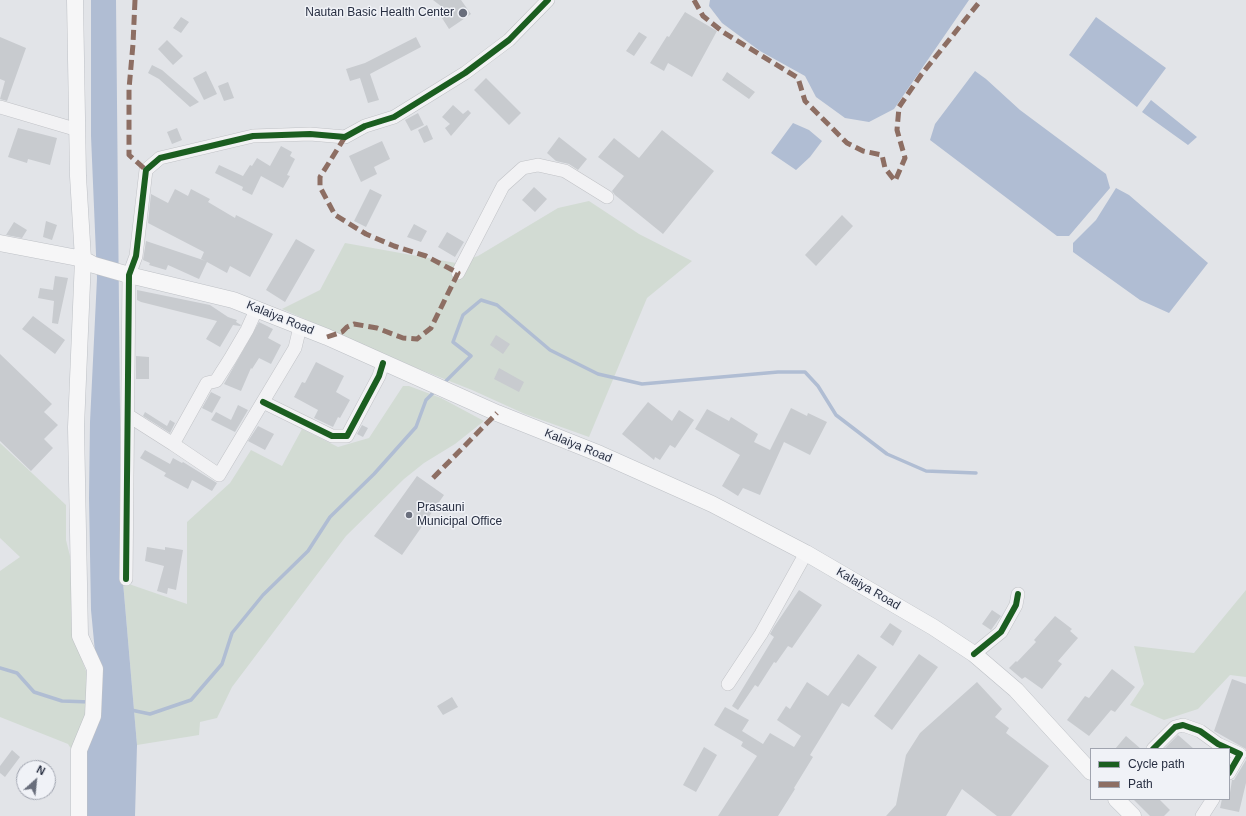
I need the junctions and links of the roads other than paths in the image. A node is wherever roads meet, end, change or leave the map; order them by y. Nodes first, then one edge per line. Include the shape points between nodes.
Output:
1 (75, 0) edge
2 (548, 0) edge
3 (0, 107) edge
4 (78, 130) junction
5 (608, 197) dead end
6 (0, 243) edge
7 (88, 262) junction
8 (458, 273) dead end
9 (128, 275) junction
10 (257, 308) junction
11 (300, 327) junction
12 (383, 363) junction
13 (263, 402) junction
14 (129, 416) junction
15 (173, 444) junction
16 (806, 553) junction
17 (126, 579) dead end
18 (1018, 594) dead end
19 (974, 654) junction
20 (728, 684) dead end
21 (1154, 748) edge
22 (1227, 748) edge
23 (1230, 749) edge
24 (1090, 771) edge
25 (1230, 771) edge
26 (1117, 800) edge
27 (1212, 800) edge
28 (79, 816) edge
29 (1132, 816) edge
30 (1202, 816) edge

1 - 4 main road
2 - 9 street via 509,40 465,73 394,117 365,126 345,137 310,134 253,136 160,158 146,170 136,256
3 - 4 street
4 - 7 main road via 78,176
5 - 8 street via 565,171 538,165 523,168 503,186
6 - 7 main road, Kalaiya Road
7 - 9 main road, Kalaiya Road
7 - 28 main road via 76,427 80,636 95,669 93,716 79,750
9 - 10 main road, Kalaiya Road
9 - 14 street
10 - 11 main road, Kalaiya Road
10 - 15 street via 230,359 216,381 207,384
11 - 12 main road, Kalaiya Road
11 - 13 street via 295,348
12 - 13 street via 379,376 347,436 332,436
12 - 16 main road, Kalaiya Road via 712,504
13 - 15 street via 219,475
14 - 15 street
14 - 17 street
16 - 19 main road, Kalaiya Road via 933,627
16 - 20 street via 761,634
18 - 19 street via 1016,605 1001,632
19 - 24 main road, Kalaiya Road via 1016,690
21 - 22 street via 1174,727 1183,725 1200,731
23 - 25 street via 1240,754
26 - 29 main road
27 - 30 street

